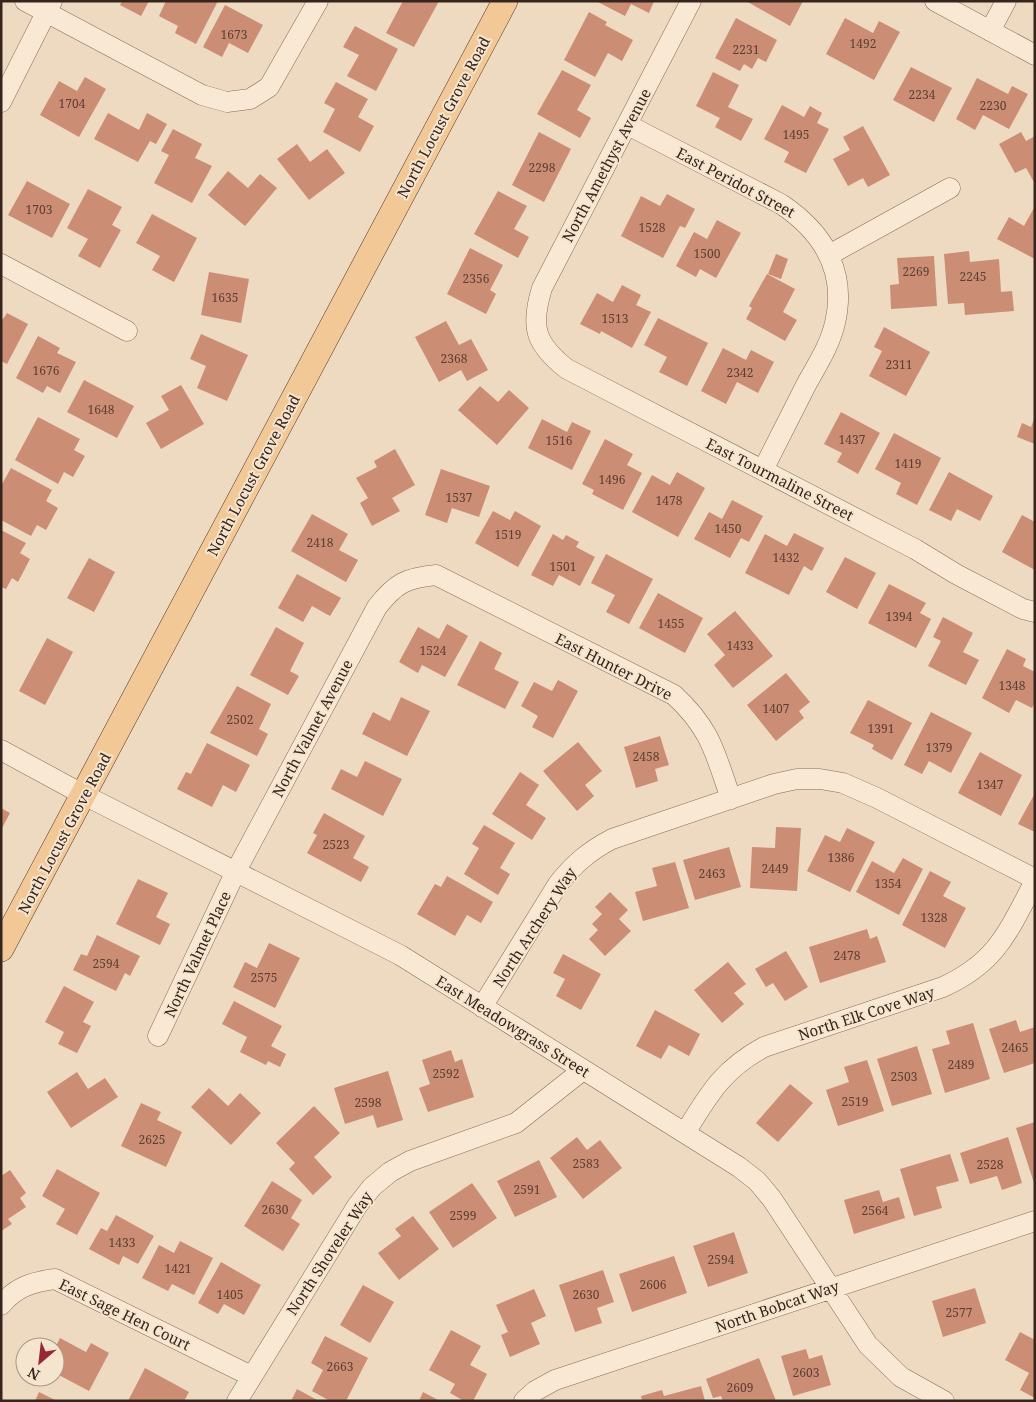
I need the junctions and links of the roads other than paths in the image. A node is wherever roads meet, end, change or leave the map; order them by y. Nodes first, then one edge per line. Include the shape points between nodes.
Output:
1 (25, 1) edge
2 (318, 1) edge
3 (505, 1) edge
4 (691, 1) edge
5 (935, 1) edge
6 (1006, 1) edge
7 (49, 7) edge
8 (990, 31) junction
9 (1035, 55) edge
10 (1, 102) edge
11 (628, 125) junction
12 (950, 188) dead end
13 (829, 255) junction
14 (1, 264) edge
15 (127, 331) dead end
16 (537, 333) joint
17 (763, 470) junction
18 (392, 588) joint
19 (1035, 612) edge
20 (1, 750) edge
21 (84, 795) junction
22 (731, 798) junction
23 (236, 871) junction
24 (1035, 880) edge
25 (1, 949) edge
26 (482, 1007) junction
27 (158, 1036) dead end
28 (583, 1070) junction
29 (685, 1133) junction
30 (1035, 1221) edge
31 (830, 1288) junction
32 (1, 1305) edge
33 (251, 1376) junction
34 (237, 1401) edge
35 (524, 1401) edge
36 (944, 1401) edge

1 - 7 street
2 - 7 street via 270,87 250,99 227,102 202,95
3 - 21 main road, North Locust Grove Road
4 - 11 street, North Amethyst Avenue
5 - 8 street
6 - 8 street
7 - 10 street
8 - 9 street
11 - 13 street, East Peridot Street via 781,204 802,218 818,235
11 - 16 street, North Amethyst Avenue via 542,288 535,310
12 - 13 street
13 - 17 street, East Peridot Street via 838,301 835,324
14 - 15 street
16 - 17 street, East Tourmaline Street via 549,354 567,369
17 - 19 street, East Tourmaline Street via 1023,609
18 - 22 street, East Hunter Drive via 413,577 436,575 674,695 705,729
18 - 23 street, North Valmet Avenue via 377,606
20 - 21 street, East Meadowgrass Street
21 - 23 street, East Meadowgrass Street
21 - 25 main road, North Locust Grove Road
22 - 24 street via 797,779 843,783
22 - 26 street, North Archery Way via 612,839 573,865
23 - 26 street, East Meadowgrass Street via 400,956
23 - 27 street, North Valmet Place
24 - 29 street, North Elk Cove Way via 1000,946 966,977 764,1047 724,1074
26 - 28 street, East Meadowgrass Street
28 - 29 street, East Meadowgrass Street
28 - 33 street, North Shoveler Way via 516,1123 410,1161 372,1187
29 - 31 street, East Meadowgrass Street via 757,1182 772,1199
30 - 31 street, North Bobcat Way
31 - 35 street, North Bobcat Way via 555,1380
31 - 36 street, East Meadowgrass Street via 868,1345 884,1362 901,1377
32 - 33 street, East Sage Hen Court via 11,1293 32,1282 55,1280
33 - 34 street, North Shoveler Way

